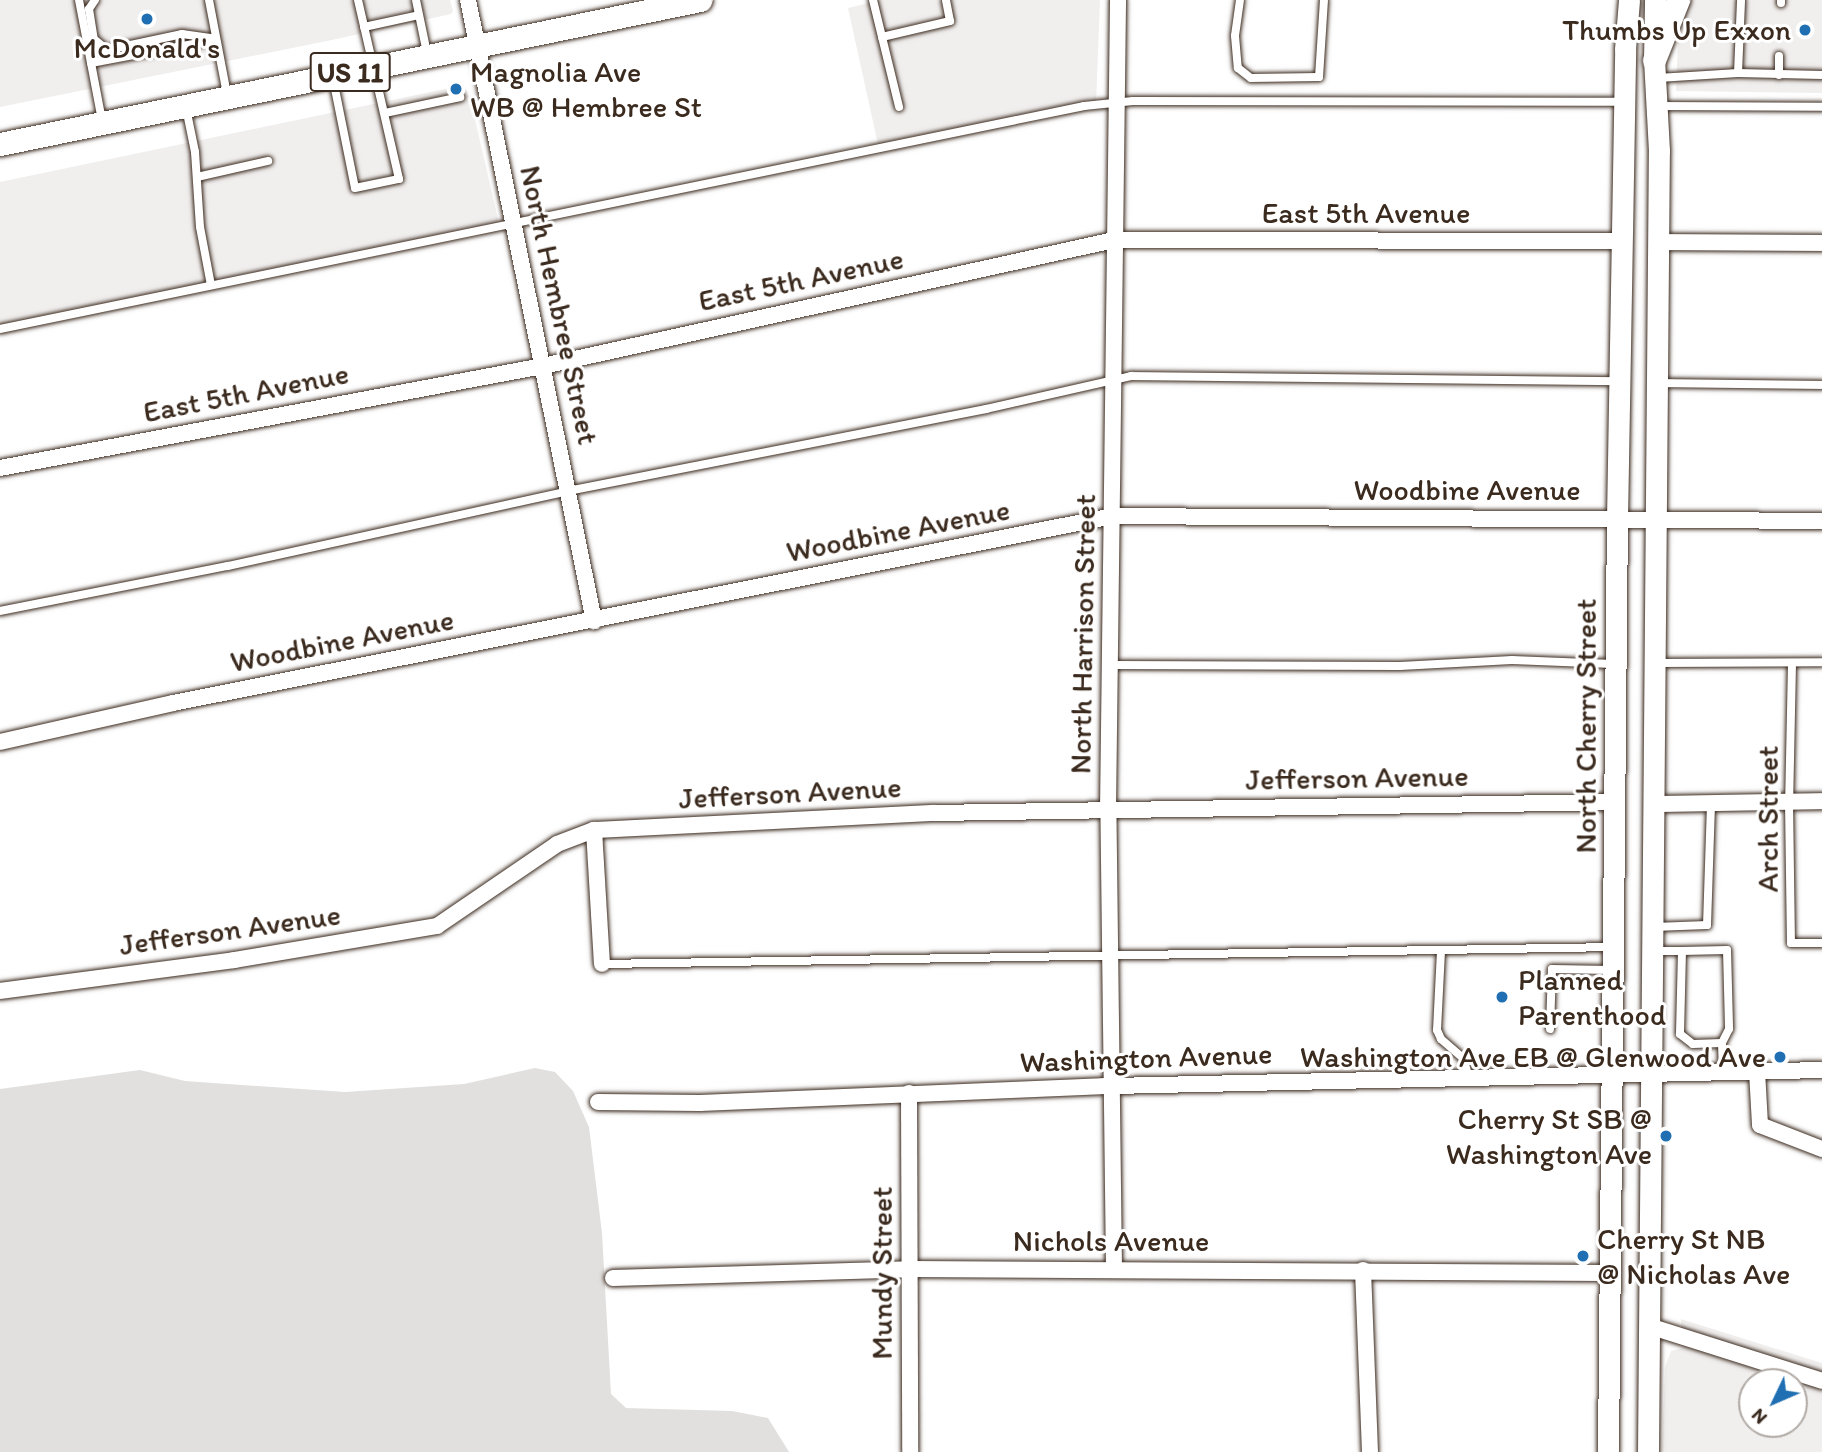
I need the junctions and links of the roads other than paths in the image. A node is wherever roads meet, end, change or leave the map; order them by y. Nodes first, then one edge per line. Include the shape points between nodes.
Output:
1 (79, 0) edge
2 (95, 0) edge
3 (209, 0) edge
4 (358, 0) edge
5 (416, 0) edge
6 (468, 0) edge
7 (699, 0) edge
8 (873, 0) edge
9 (946, 0) edge
10 (1118, 0) edge
11 (1240, 0) edge
12 (1324, 0) edge
13 (1613, 0) edge
14 (1629, 0) edge
15 (1655, 0) edge
16 (1678, 0) edge
17 (1741, 0) edge
18 (419, 15) junction
19 (364, 27) junction
20 (882, 37) junction
21 (216, 39) junction
22 (478, 46) junction
23 (1625, 49) junction
24 (428, 56) junction
25 (1779, 56) dead end
26 (91, 64) junction
27 (374, 66) junction
28 (1654, 69) junction
29 (1738, 73) junction
30 (1779, 75) junction
31 (1822, 75) edge
32 (332, 76) junction
33 (228, 97) junction
34 (460, 97) dead end
35 (1624, 102) junction
36 (1116, 103) junction
37 (186, 106) junction
38 (1657, 106) junction
39 (900, 107) dead end
40 (1822, 107) edge
41 (385, 113) junction
42 (102, 123) junction
43 (0, 144) edge
44 (268, 161) dead end
45 (197, 177) junction
46 (514, 225) junction
47 (1114, 240) junction
48 (1622, 241) junction
49 (1657, 242) junction
50 (1822, 243) edge
51 (211, 285) junction
52 (0, 329) edge
53 (543, 366) junction
54 (1620, 381) junction
55 (1114, 382) junction
56 (1657, 383) junction
57 (1822, 385) edge
58 (0, 468) edge
59 (568, 491) junction
60 (1113, 516) junction
61 (1617, 519) junction
62 (1655, 519) junction
63 (1822, 521) edge
64 (0, 611) edge
65 (594, 621) junction
66 (1822, 662) edge
67 (1655, 663) junction
68 (1616, 664) junction
69 (1793, 664) junction
70 (1111, 665) junction
71 (0, 742) edge
72 (1822, 801) edge
73 (1615, 802) junction
74 (1789, 802) junction
75 (1711, 803) junction
76 (1654, 804) junction
77 (1108, 810) junction
78 (594, 830) junction
79 (1653, 927) junction
80 (1822, 943) edge
81 (1614, 947) junction
82 (1441, 951) junction
83 (1653, 951) junction
84 (1682, 951) junction
85 (1111, 957) junction
86 (602, 964) joint
87 (1614, 971) junction
88 (0, 991) edge
89 (1550, 1029) dead end
90 (1722, 1043) junction
91 (1822, 1070) edge
92 (1723, 1072) junction
93 (1757, 1072) junction
94 (1612, 1074) junction
95 (1652, 1074) junction
96 (1469, 1078) junction
97 (1112, 1086) junction
98 (909, 1093) junction
99 (598, 1102) dead end
100 (1822, 1149) edge
101 (909, 1269) junction
102 (1114, 1269) junction
103 (1363, 1270) junction
104 (1608, 1273) junction
105 (613, 1278) dead end
106 (1649, 1326) junction
107 (1822, 1381) edge
108 (910, 1452) edge
109 (1370, 1452) edge
110 (1608, 1452) edge
111 (1648, 1452) edge

1 - 26 lane
2 - 21 lane via 89,9 94,39 107,50 182,34
3 - 21 lane
4 - 19 lane
5 - 18 lane
6 - 22 street, North Hembree Street
7 - 22 main road, US 11
8 - 20 lane
9 - 20 lane via 950,21
10 - 36 street, North Harrison Street
11 - 12 lane via 1235,36 1238,68 1251,78 1319,77
13 - 23 main road
14 - 23 main road, North Cherry Street
15 - 28 main road
16 - 28 main road
17 - 29 lane
18 - 19 lane
18 - 24 lane
19 - 27 lane
20 - 39 lane
21 - 26 lane
21 - 33 lane
22 - 24 main road, US 11
22 - 46 street, North Hembree Street
23 - 35 main road, North Cherry Street
24 - 27 main road, US 11
25 - 30 lane
26 - 42 lane
27 - 32 main road, US 11
27 - 41 lane
28 - 29 lane
28 - 38 main road
29 - 30 lane
30 - 31 lane
32 - 33 main road, US 11
32 - 41 lane via 355,188 399,179
33 - 37 main road, US 11
34 - 41 lane
35 - 36 lane
35 - 48 main road, North Cherry Street
36 - 46 lane via 925,137
36 - 47 street, North Harrison Street
37 - 42 main road, US 11
37 - 45 lane
38 - 40 lane
38 - 49 main road
42 - 43 main road, US 11
44 - 45 lane
45 - 51 lane
46 - 51 lane
46 - 53 street, North Hembree Street
47 - 48 street, East 5th Avenue
47 - 53 street, East 5th Avenue
47 - 55 street, North Harrison Street
48 - 54 main road, North Cherry Street
49 - 50 street
49 - 56 main road
51 - 52 lane
53 - 58 street, East 5th Avenue
53 - 59 street, North Hembree Street
54 - 55 lane via 1131,376
54 - 61 main road, North Cherry Street
55 - 59 lane
55 - 60 street, North Harrison Street
56 - 57 lane
56 - 62 main road
59 - 64 lane
59 - 65 street, North Hembree Street
60 - 61 street, Woodbine Avenue
60 - 65 street, Woodbine Avenue
60 - 70 street, North Harrison Street
61 - 62 street, Woodbine Avenue
61 - 68 main road, North Cherry Street
62 - 63 street, Woodbine Avenue
62 - 67 main road
65 - 71 street, Woodbine Avenue via 173,703
66 - 69 lane
67 - 69 lane
67 - 76 main road
68 - 70 lane via 1512,660 1387,666
68 - 73 main road, North Cherry Street
69 - 74 lane, Arch Street
70 - 77 street, North Harrison Street
72 - 74 street
73 - 77 street, Jefferson Avenue
73 - 81 main road, North Cherry Street
74 - 75 street
74 - 80 lane, Arch Street via 1791,943
75 - 76 street
75 - 79 lane via 1707,925
76 - 79 main road
77 - 78 street, Jefferson Avenue via 933,813
77 - 85 street, North Harrison Street
78 - 86 street
78 - 88 street, Jefferson Avenue via 557,844 437,926 234,960
79 - 83 main road
81 - 82 lane
81 - 87 main road, North Cherry Street
82 - 85 lane
82 - 96 lane via 1437,1030 1463,1058
83 - 84 lane
83 - 95 main road
84 - 90 lane via 1680,1034 1693,1044
84 - 90 lane via 1727,950 1729,1029
85 - 86 lane
85 - 97 street, North Harrison Street
87 - 89 lane via 1552,969
87 - 94 main road, North Cherry Street
90 - 92 lane
91 - 93 street, Washington Avenue
92 - 93 street, Washington Avenue
92 - 95 street, Washington Avenue
93 - 100 street via 1760,1125
94 - 95 street, Washington Avenue
94 - 96 street, Washington Avenue
94 - 104 main road, North Cherry Street
95 - 106 main road
96 - 97 street, Washington Avenue
97 - 98 street, Washington Avenue
97 - 102 street, North Harrison Street
98 - 99 street, Washington Avenue via 700,1103
98 - 101 street, Mundy Street
101 - 102 street, Nichols Avenue
101 - 105 street, Nichols Avenue
101 - 108 street, Mundy Street
102 - 103 street, Nichols Avenue
103 - 104 street, Nichols Avenue
103 - 109 street
104 - 110 main road, North Cherry Street
106 - 107 street
106 - 111 main road

